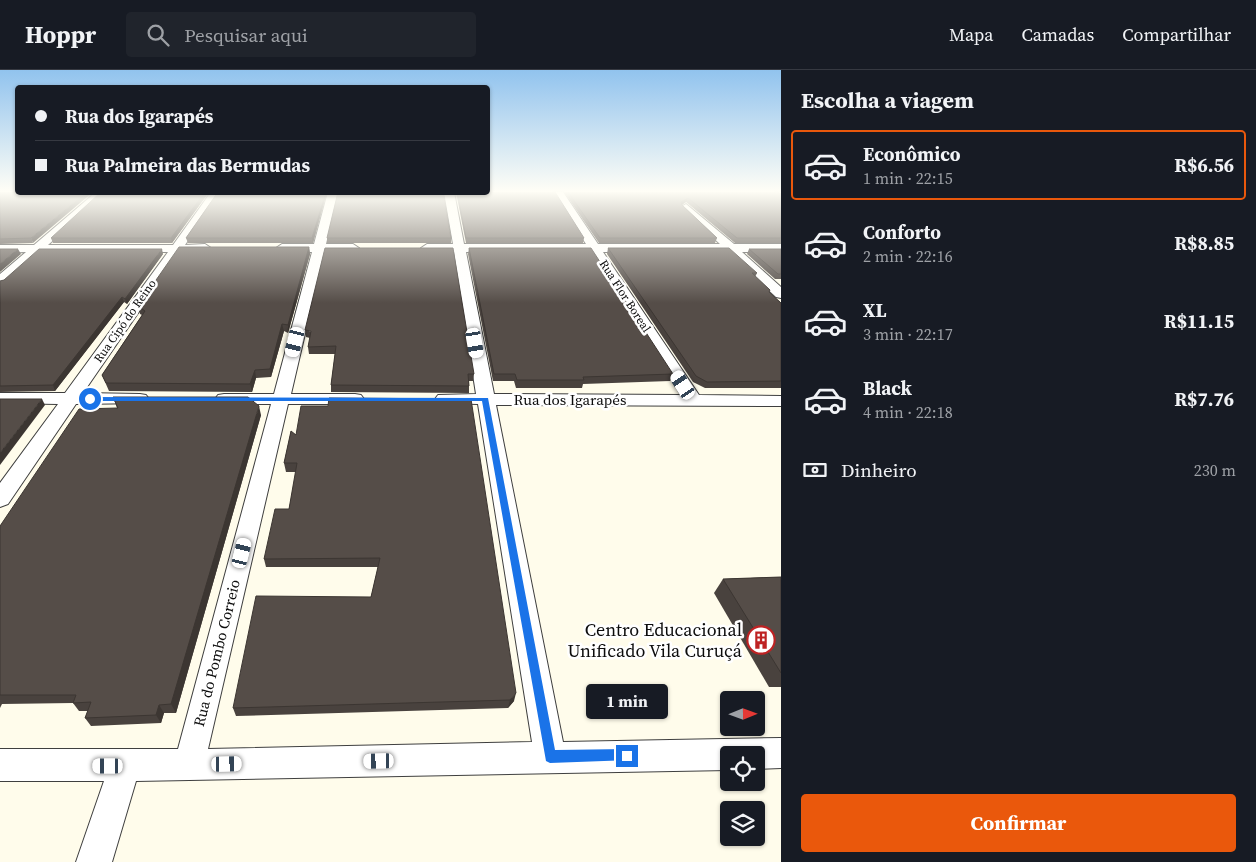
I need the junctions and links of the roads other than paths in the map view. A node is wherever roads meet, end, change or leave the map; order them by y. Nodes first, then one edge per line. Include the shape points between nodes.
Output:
1 (60, 229) edge
2 (191, 229) edge
3 (324, 229) edge
4 (455, 229) edge
5 (582, 229) edge
6 (710, 229) edge
7 (178, 248) junction
8 (215, 248) edge
9 (272, 248) edge
10 (319, 248) junction
11 (369, 248) edge
12 (419, 248) edge
13 (458, 248) junction
14 (594, 248) junction
15 (731, 248) junction
16 (781, 248) edge
17 (0, 249) edge
18 (37, 249) junction
19 (0, 281) edge
20 (781, 294) edge
21 (0, 398) edge
22 (71, 399) junction
23 (157, 399) edge
24 (204, 399) edge
25 (281, 399) junction
26 (368, 399) edge
27 (427, 399) edge
28 (485, 399) junction
29 (693, 400) junction
30 (781, 401) edge
31 (0, 499) edge
32 (781, 753) edge
33 (550, 757) junction
34 (0, 765) edge
35 (189, 765) junction
36 (125, 766) junction
37 (94, 862) edge

1 - 18 street
2 - 7 street, Rua Cipó do Reino
3 - 10 street, Rua do Pombo Correio
4 - 13 street
5 - 14 street, Rua Flor Boreal
6 - 15 street
7 - 8 street
7 - 18 street
7 - 22 street, Rua Cipó do Reino
9 - 10 street
10 - 11 street
10 - 25 street, Rua do Pombo Correio
12 - 13 street
13 - 14 street
13 - 28 street
14 - 15 street
14 - 29 street, Rua Flor Boreal
15 - 16 street
15 - 20 street
17 - 18 street
18 - 19 street
21 - 22 street
22 - 23 street
22 - 31 street, Rua Cipó do Reino
24 - 25 street
25 - 26 street
25 - 35 street, Rua do Pombo Correio
27 - 28 street, Rua dos Igarapés
28 - 29 street, Rua dos Igarapés
28 - 33 street
29 - 30 street, Rua dos Igarapés
32 - 33 street
33 - 35 street
34 - 36 street
35 - 36 street
36 - 37 street

